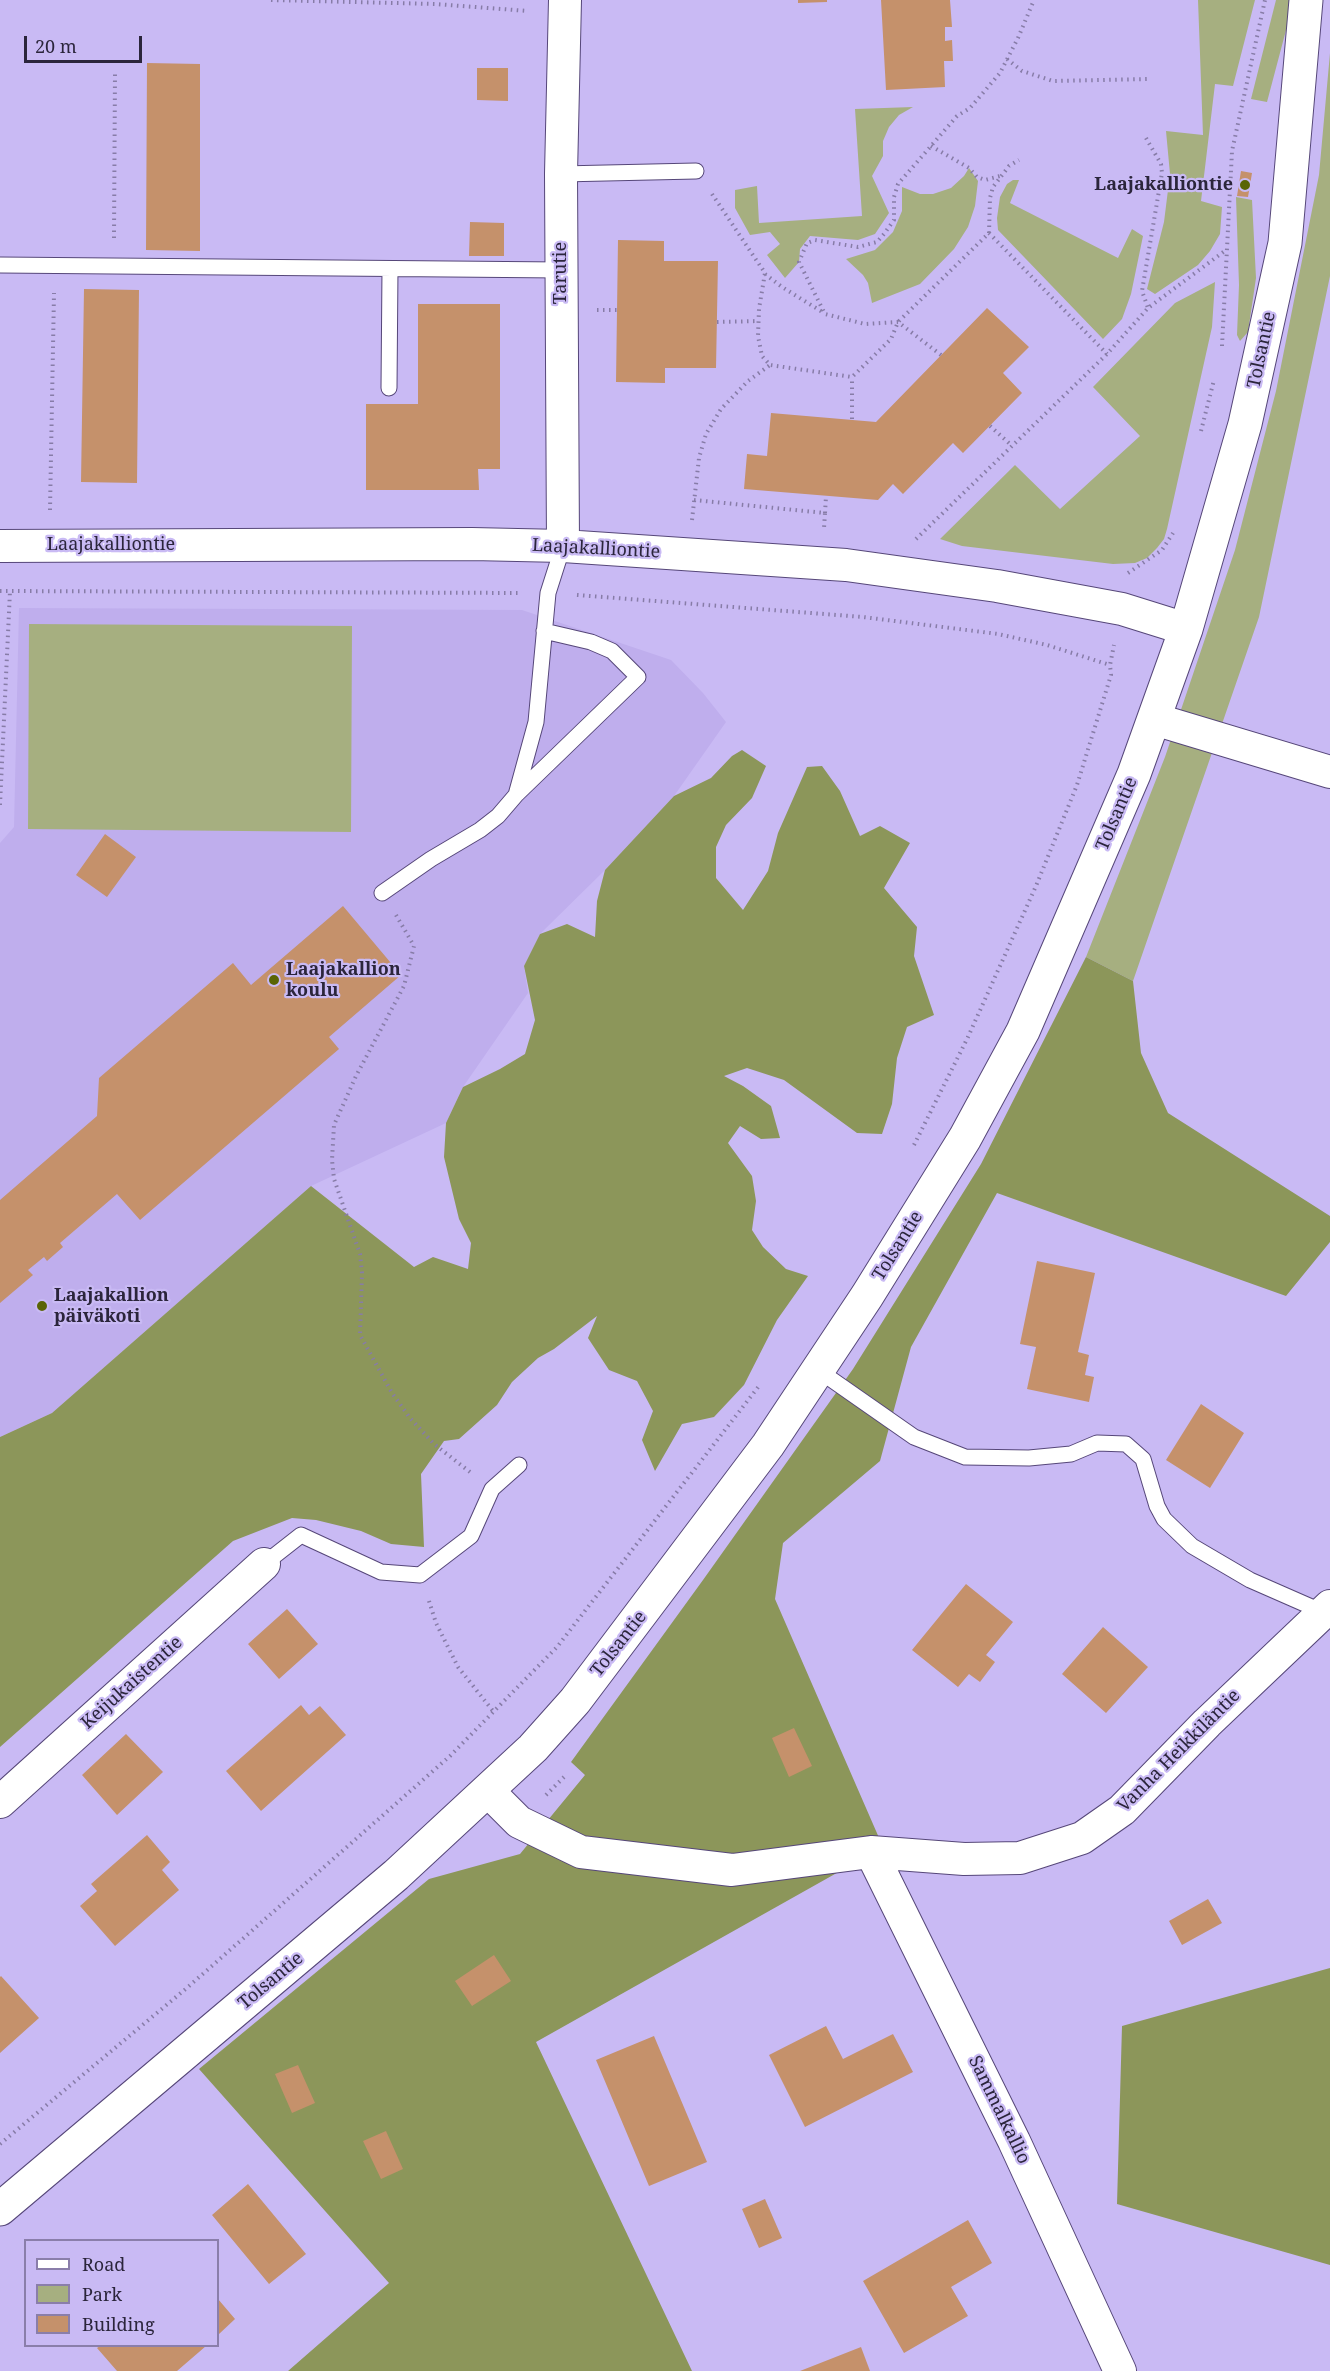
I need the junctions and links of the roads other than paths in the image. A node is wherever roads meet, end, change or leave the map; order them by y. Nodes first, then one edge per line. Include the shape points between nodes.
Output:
1 (565, 0) edge
2 (1306, 0) edge
3 (696, 171) road end
4 (561, 174) junction
5 (0, 265) edge
6 (390, 268) junction
7 (561, 270) junction
8 (389, 388) dead end
9 (0, 546) edge
10 (562, 546) junction
11 (1186, 629) junction
12 (544, 631) junction
13 (1154, 719) junction
14 (1330, 772) edge
15 (516, 795) junction
16 (382, 893) road end
17 (818, 1370) junction
18 (519, 1465) dead end
19 (264, 1563) joint
20 (1327, 1609) edge
21 (488, 1791) junction
22 (0, 1802) edge
23 (871, 1852) junction
24 (0, 2209) edge
25 (1120, 2371) edge

1 - 4 street, Tarutie
2 - 11 street, Tolsantie via 1285,243 1245,424
3 - 4 lane
4 - 7 street, Tarutie
5 - 6 lane
6 - 7 lane
6 - 8 lane
7 - 10 street, Tarutie
9 - 10 street, Laajakalliontie
10 - 11 street, Laajakalliontie via 846,565 997,586 1122,609
10 - 12 lane via 548,593
11 - 13 street, Tolsantie
12 - 15 lane via 536,722
12 - 15 lane via 612,651 638,677
13 - 14 street
13 - 17 street, Tolsantie via 1023,1032 965,1138
15 - 16 lane via 480,830
17 - 20 lane via 914,1437 965,1457 1029,1458 1071,1454 1097,1443 1126,1444 1143,1459 1164,1519 1192,1546 1250,1580
17 - 21 street, Tolsantie via 768,1445 575,1701
18 - 19 lane via 492,1490 471,1536 420,1575 381,1572 301,1535
19 - 22 street, Keijukaistentie
20 - 23 street, Vanha Heikkiläntie via 1122,1810 1082,1838 1020,1858 964,1859
21 - 23 street, Vanha Heikkiläntie via 519,1822 581,1852 732,1870
21 - 24 street, Tolsantie via 348,1917
23 - 25 street, Sammalkallio via 1014,2141

